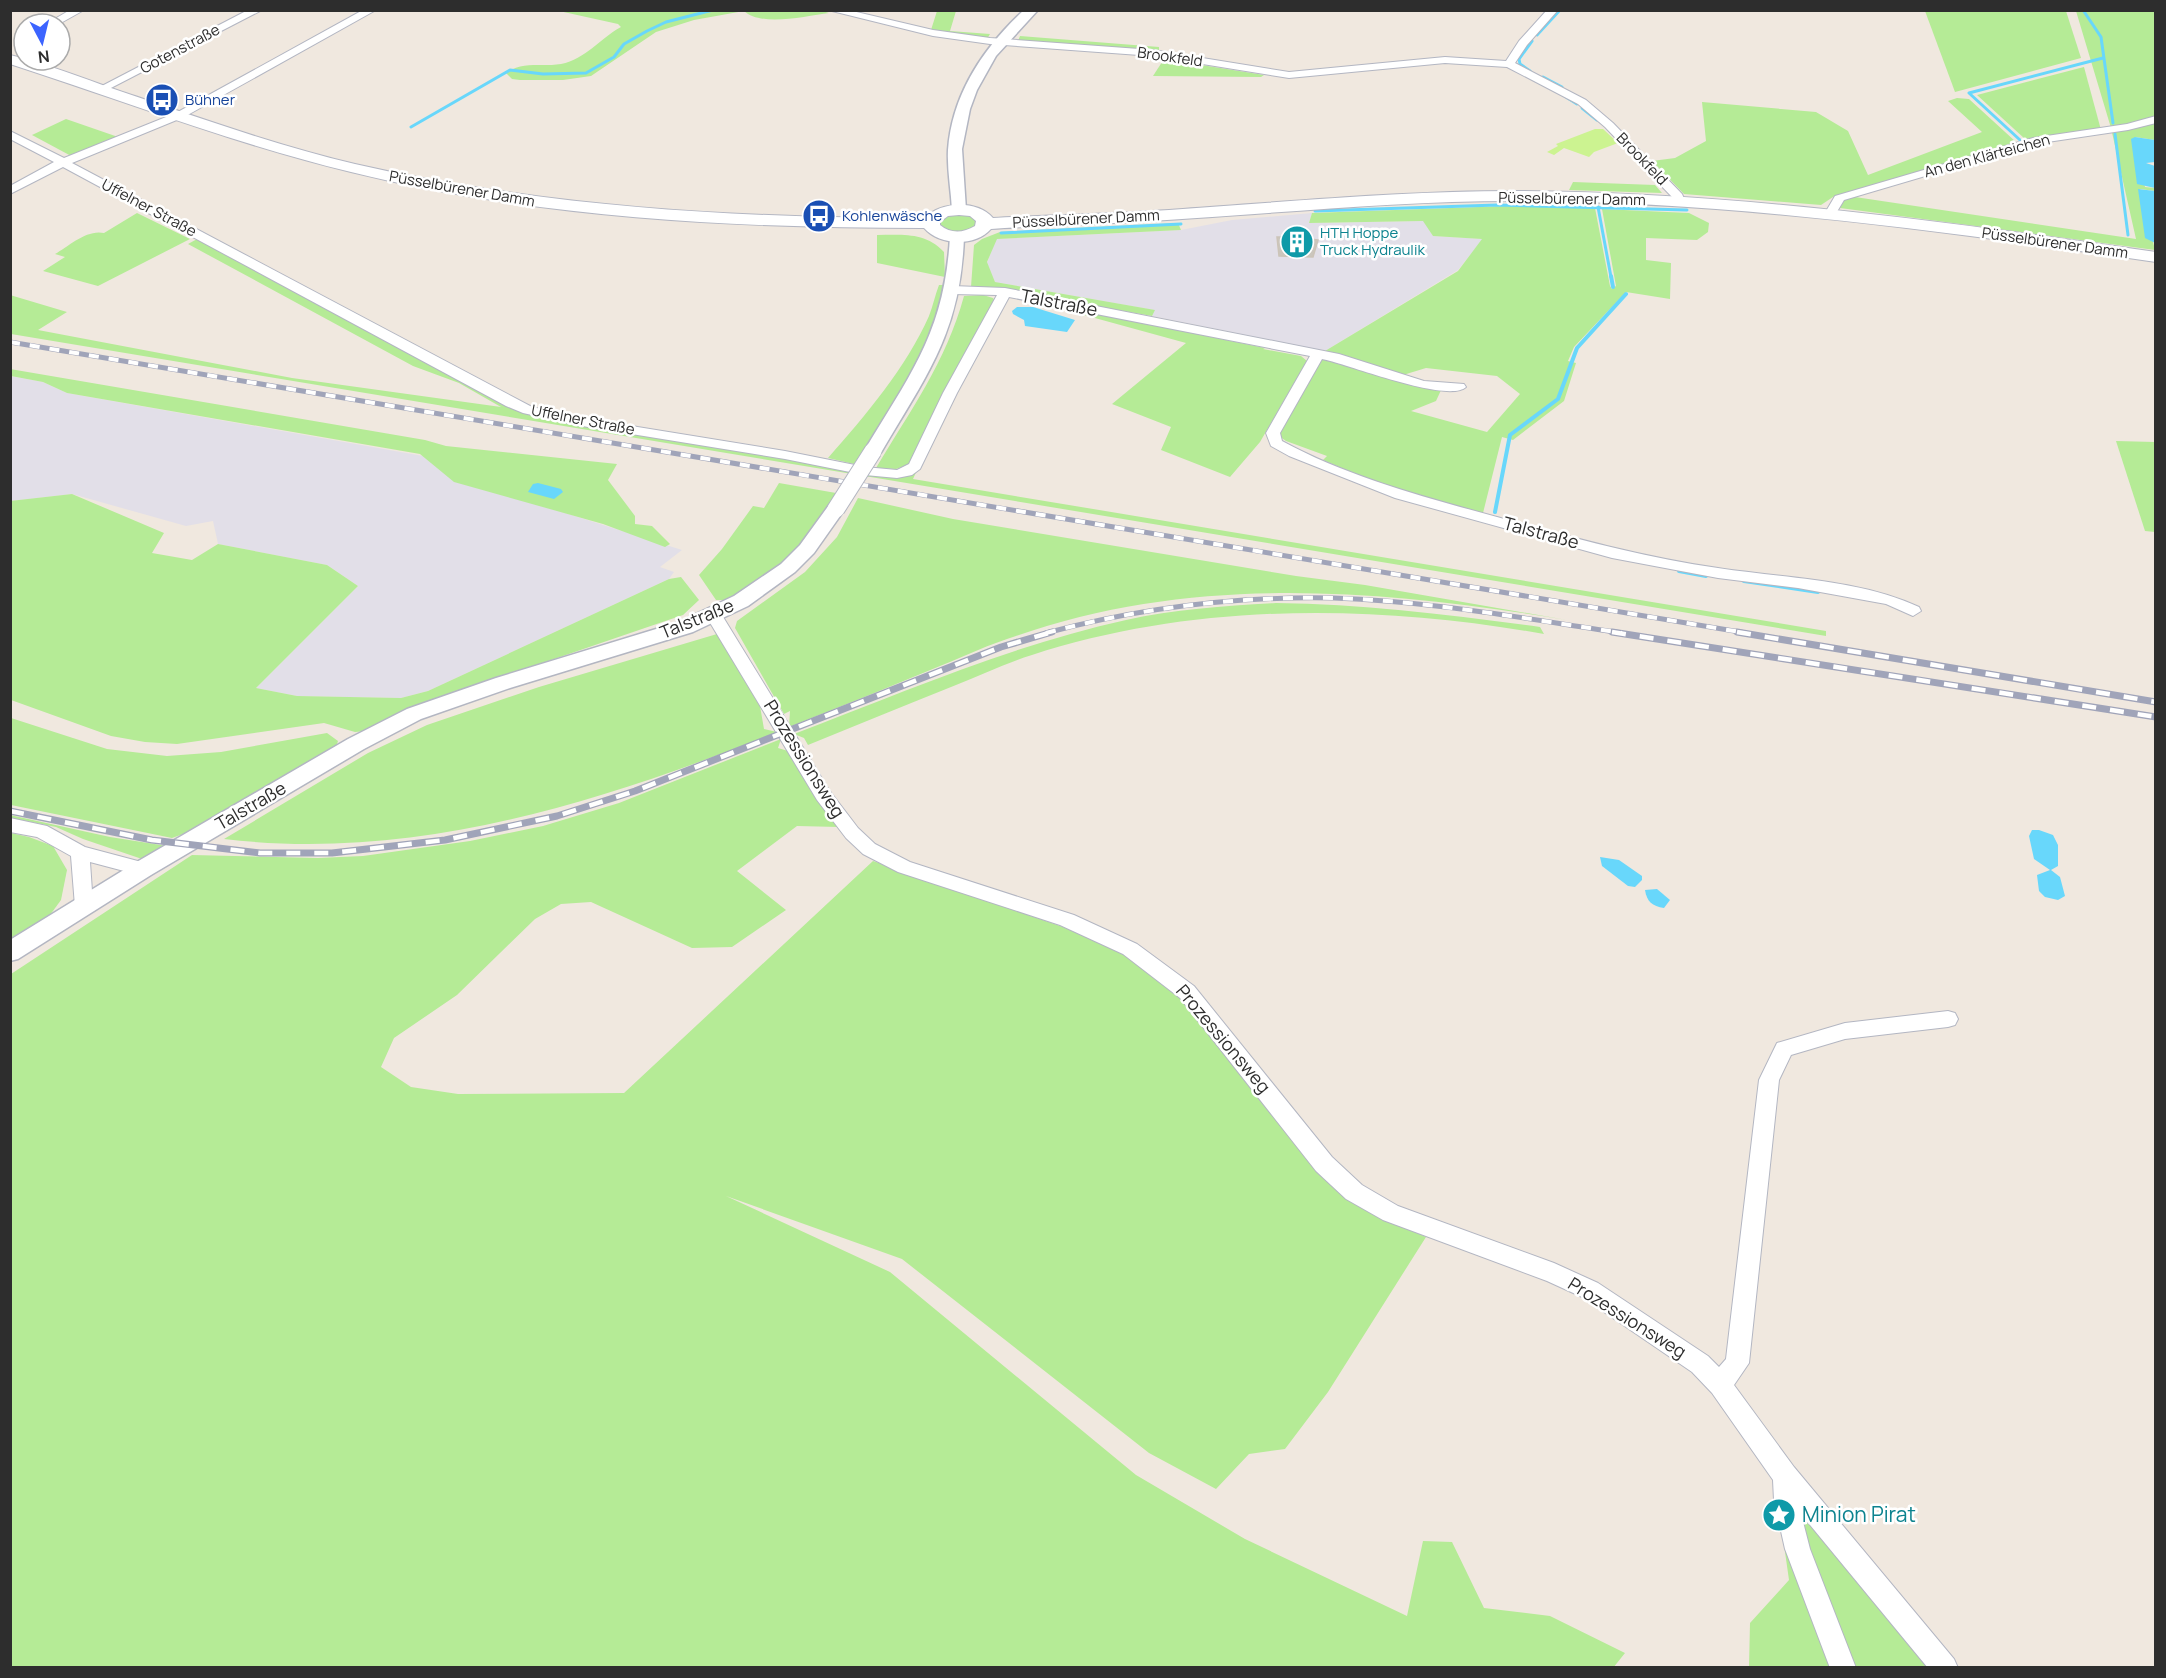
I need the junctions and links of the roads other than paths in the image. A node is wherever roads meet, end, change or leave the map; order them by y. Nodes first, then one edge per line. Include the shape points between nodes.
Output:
1 (257, 10) edge
2 (371, 10) edge
3 (833, 10) edge
4 (1032, 10) edge
5 (1553, 10) edge
6 (1000, 41) junction
7 (10, 59) edge
8 (1509, 64) junction
9 (103, 88) junction
10 (180, 115) junction
11 (2156, 119) edge
12 (10, 134) edge
13 (64, 162) junction
14 (10, 191) edge
15 (1680, 201) junction
16 (959, 210) junction
17 (1830, 213) junction
18 (931, 223) junction
19 (985, 224) junction
20 (957, 236) junction
21 (2156, 257) edge
22 (952, 290) junction
23 (1005, 292) junction
24 (1318, 354) junction
25 (1459, 387) dead end
26 (1913, 611) dead end
27 (714, 616) junction
28 (10, 825) edge
29 (80, 852) junction
30 (143, 869) junction
31 (84, 906) junction
32 (10, 952) edge
33 (1948, 1019) dead end
34 (1720, 1385) junction
35 (1785, 1476) junction
36 (1843, 1668) edge
37 (1945, 1668) edge

1 - 9 street, Gotenstraße
2 - 10 street
3 - 6 street, Brookfeld via 933,33
4 - 6 street
5 - 8 street
6 - 8 street, Brookfeld via 1153,53 1289,75 1445,60
6 - 16 street via 973,82 960,116 955,150
7 - 9 main road, Püsselbürener Damm
8 - 15 street, Brookfeld via 1582,102 1609,124
9 - 10 main road, Püsselbürener Damm
10 - 13 street
10 - 18 main road, Püsselbürener Damm via 351,168 531,201 717,218
11 - 17 street, An den Klärteichen via 2033,141 1839,198
12 - 13 street, Uffelner Straße
13 - 14 street
13 - 23 street, Uffelner Straße via 356,322 528,410 865,471 897,474 915,466
15 - 17 main road, Püsselbürener Damm
15 - 19 main road, Püsselbürener Damm via 1560,196 1437,198
16 - 18 main road via 937,215
16 - 19 main road via 981,215
17 - 21 main road, Püsselbürener Damm
18 - 20 main road via 936,231
19 - 20 main road via 979,231
20 - 22 street
22 - 23 street, Talstraße
22 - 27 street, Talstraße, bridge via 931,353 873,452 807,549 741,602
23 - 24 street, Talstraße
24 - 25 street, Talstraße via 1422,385
24 - 26 street, Talstraße via 1273,433 1276,443 1294,453 1400,495 1612,553 1890,600
27 - 30 street, Talstraße via 414,714
27 - 34 street, Prozessionsweg via 823,795 869,849 904,867 1067,920 1130,949 1187,992 1324,1164 1354,1192 1391,1213 1590,1290 1700,1364
28 - 29 street via 41,831
29 - 30 street
29 - 31 street
30 - 31 street, Talstraße
31 - 32 street, Talstraße
33 - 34 street via 1849,1029 1814,1036 1784,1049 1769,1080 1737,1363
34 - 35 street, Prozessionsweg
35 - 36 street via 1791,1525
35 - 37 street, Prozessionsweg

